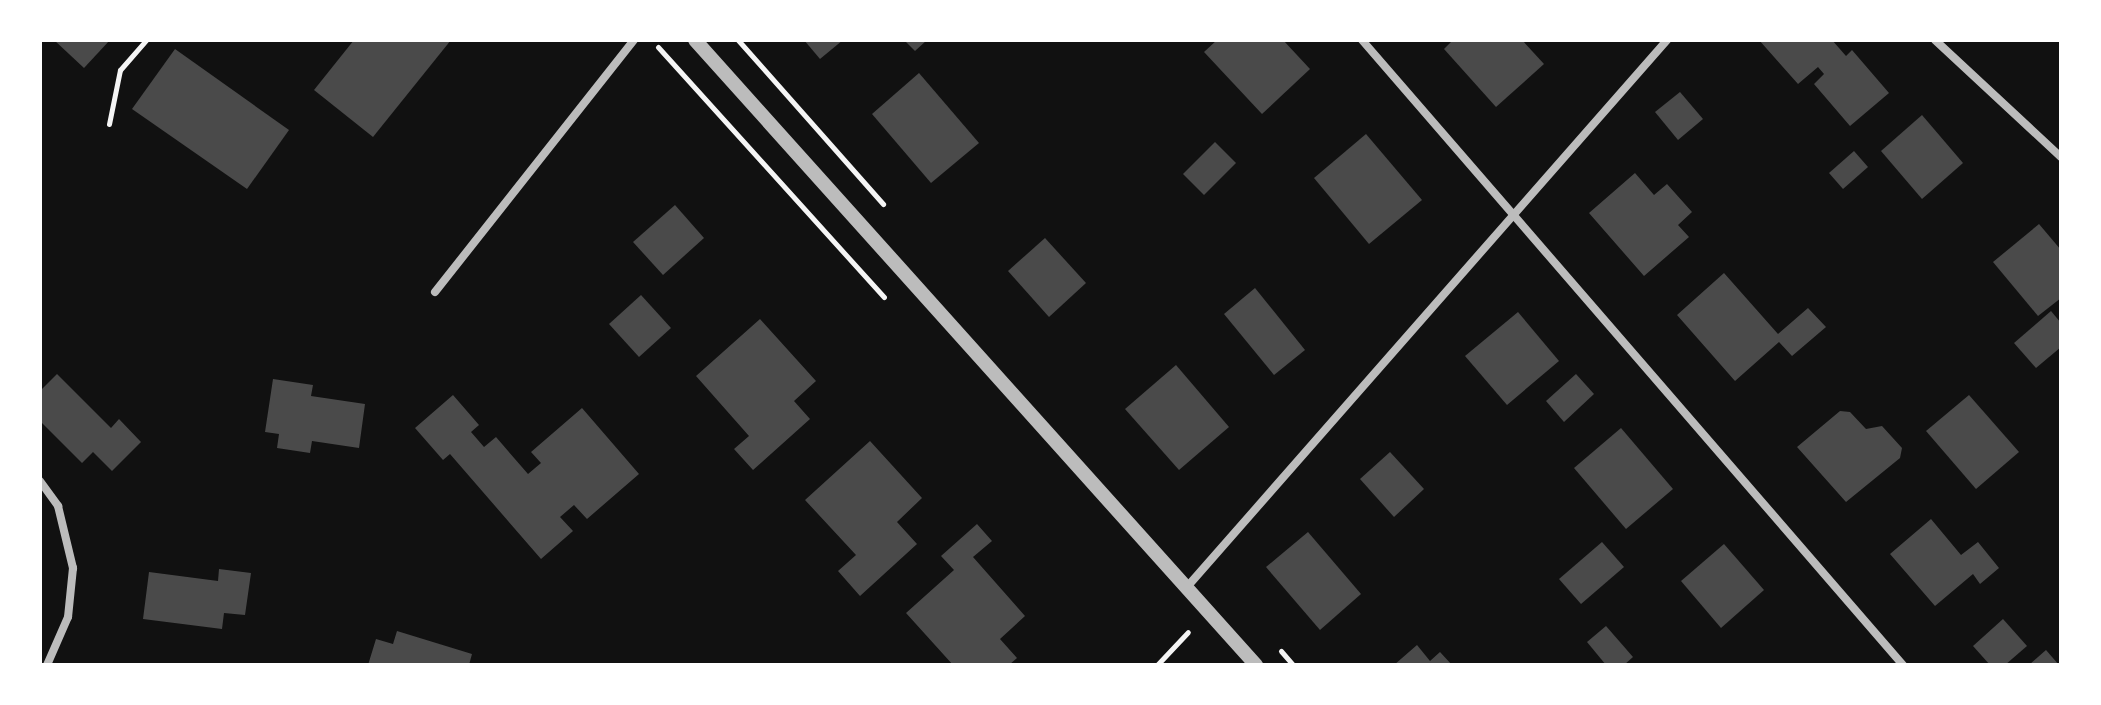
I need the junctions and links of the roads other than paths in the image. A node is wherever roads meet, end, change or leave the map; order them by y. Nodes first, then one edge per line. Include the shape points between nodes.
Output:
1 (634, 40) edge
2 (695, 40) edge
3 (1362, 40) edge
4 (1667, 40) edge
5 (1935, 40) edge
6 (2061, 157) edge
7 (1512, 211) junction
8 (435, 292) dead end
9 (40, 481) edge
10 (1187, 587) junction
11 (47, 665) edge
12 (1256, 665) edge
13 (1903, 665) edge

1 - 8 street
2 - 10 street
3 - 7 street
4 - 7 street
5 - 6 street
7 - 10 street
7 - 13 street
9 - 11 street via 58,506 73,568 68,617
10 - 12 street

